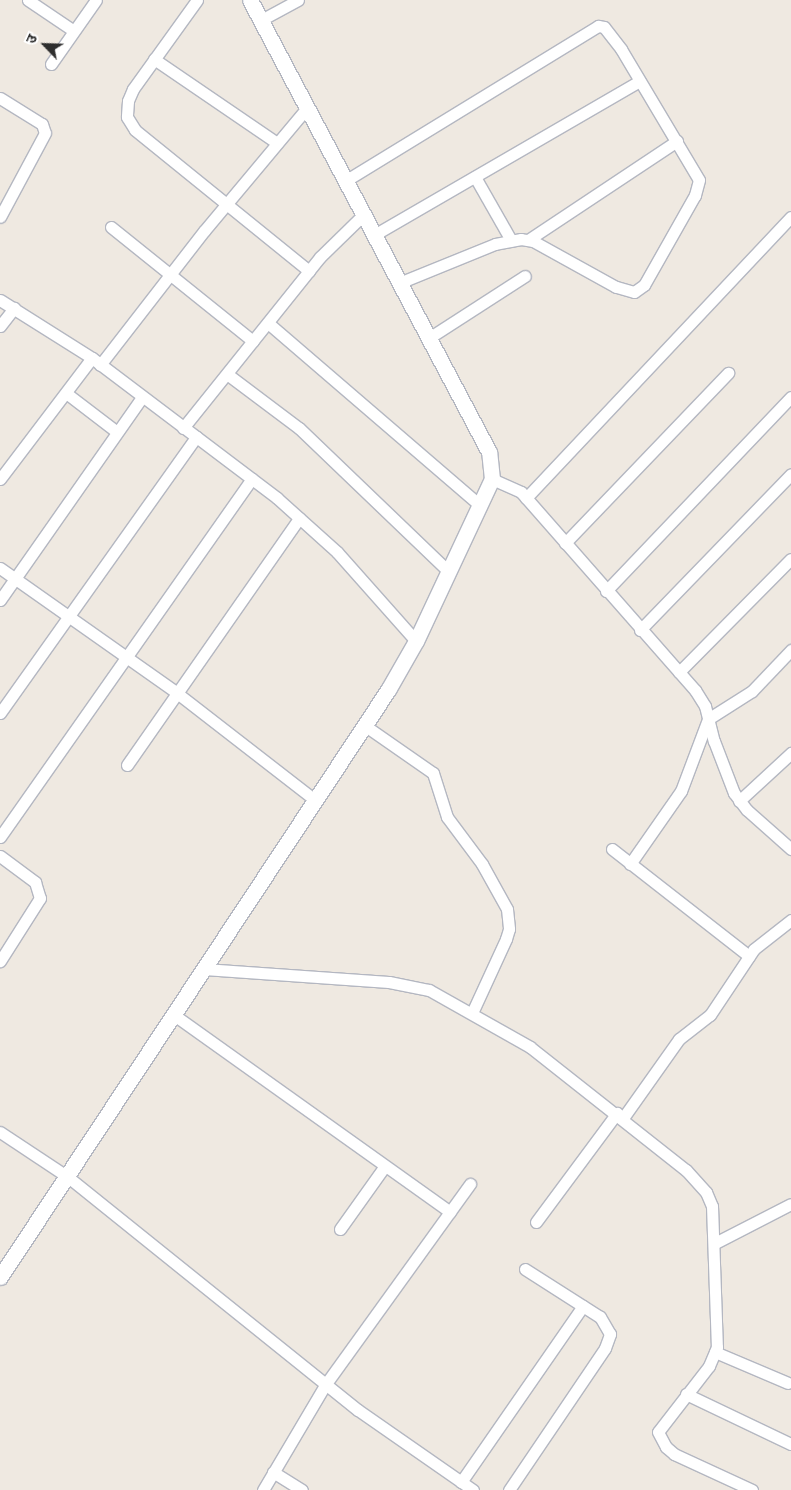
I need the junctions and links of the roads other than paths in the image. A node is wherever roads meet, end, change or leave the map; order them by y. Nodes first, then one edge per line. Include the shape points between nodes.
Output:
1 (28, 0) edge
2 (96, 0) edge
3 (197, 0) edge
4 (250, 0) edge
5 (298, 0) edge
6 (261, 20) junction
7 (74, 32) junction
8 (154, 58) junction
9 (51, 64) dead end
10 (640, 81) junction
11 (0, 98) edge
12 (307, 108) junction
13 (677, 141) junction
14 (277, 143) junction
15 (475, 177) junction
16 (345, 181) junction
17 (227, 204) junction
18 (1, 213) edge
19 (363, 215) junction
20 (791, 217) edge
21 (111, 227) dead end
22 (374, 236) junction
23 (511, 240) junction
24 (528, 240) junction
25 (309, 271) junction
26 (171, 273) junction
27 (525, 276) dead end
28 (399, 282) junction
29 (0, 300) edge
30 (14, 308) junction
31 (268, 323) junction
32 (0, 326) edge
33 (429, 338) junction
34 (253, 341) junction
35 (96, 361) junction
36 (728, 373) dead end
37 (226, 374) junction
38 (66, 393) junction
39 (142, 397) junction
40 (791, 397) edge
41 (183, 428) junction
42 (117, 432) junction
43 (196, 437) junction
44 (791, 474) edge
45 (0, 479) edge
46 (492, 479) junction
47 (252, 480) junction
48 (526, 498) junction
49 (481, 506) junction
50 (299, 518) junction
51 (565, 543) junction
52 (791, 559) edge
53 (0, 568) edge
54 (450, 572) junction
55 (15, 579) junction
56 (606, 591) junction
57 (0, 600) edge
58 (68, 618) junction
59 (640, 630) junction
60 (416, 641) junction
61 (791, 650) edge
62 (126, 657) junction
63 (679, 672) junction
64 (177, 694) junction
65 (0, 714) edge
66 (708, 719) junction
67 (364, 725) junction
68 (791, 753) edge
69 (127, 765) dead end
70 (315, 800) junction
71 (739, 801) junction
72 (0, 837) edge
73 (612, 849) dead end
74 (791, 850) edge
75 (0, 856) edge
76 (630, 864) junction
77 (791, 920) edge
78 (749, 956) junction
79 (0, 961) edge
80 (204, 969) junction
81 (472, 1013) junction
82 (174, 1016) junction
83 (620, 1115) junction
84 (0, 1132) edge
85 (385, 1166) junction
86 (68, 1177) junction
87 (470, 1184) dead end
88 (791, 1204) edge
89 (450, 1212) junction
90 (536, 1222) dead end
91 (340, 1229) dead end
92 (715, 1243) junction
93 (525, 1268) dead end
94 (0, 1277) edge
95 (584, 1306) junction
96 (715, 1352) junction
97 (788, 1383) dead end
98 (325, 1385) junction
99 (686, 1394) junction
100 (791, 1444) edge
101 (273, 1472) junction
102 (461, 1482) junction
103 (263, 1490) edge
104 (302, 1490) edge
105 (472, 1490) edge
106 (509, 1490) edge
107 (752, 1490) edge

1 - 7 street
2 - 7 street
3 - 8 street
4 - 6 street
5 - 6 street
6 - 12 street
7 - 9 street
8 - 14 street
8 - 17 street via 128,101 131,124
10 - 13 street
10 - 15 street
10 - 16 street via 617,43 604,27 598,26
11 - 18 street via 42,124 46,133
12 - 14 street
12 - 16 street
13 - 24 street
13 - 24 street via 696,173 699,187 640,289 634,292 616,287
14 - 17 street
15 - 22 street
15 - 23 street
16 - 19 street
17 - 25 street
17 - 26 street
19 - 22 street
19 - 25 street
20 - 48 street
21 - 26 street
22 - 28 street
23 - 24 street
23 - 28 street
25 - 31 street
26 - 34 street
26 - 35 street
27 - 33 street
28 - 33 street
29 - 30 street
30 - 32 street
30 - 35 street
31 - 34 street
31 - 49 street
33 - 46 street via 489,452
34 - 37 street
35 - 38 street
35 - 39 street
36 - 51 street
37 - 41 street
37 - 54 street via 299,428
38 - 42 street
38 - 45 street
39 - 41 street
39 - 42 street
40 - 56 street
41 - 43 street
42 - 55 street
43 - 47 street
43 - 58 street
44 - 59 street
46 - 48 street via 514,487
46 - 49 street
47 - 50 street
47 - 62 street
48 - 51 street
49 - 54 street
50 - 60 street via 347,562
50 - 64 street
51 - 56 street
52 - 63 street
53 - 55 street
54 - 60 street
55 - 57 street
55 - 58 street
56 - 59 street
58 - 62 street
58 - 65 street
59 - 63 street
60 - 67 street
61 - 66 street via 752,691
62 - 64 street
62 - 72 street
63 - 66 street via 701,698
64 - 69 street
64 - 70 street
66 - 71 street via 722,765
66 - 76 street via 681,791
67 - 70 street
67 - 81 street via 433,773 447,817 482,864 507,909 509,929 506,939
68 - 71 street
70 - 80 street
71 - 74 street
73 - 76 street
75 - 79 street via 35,882 40,898
76 - 78 street
77 - 78 street
78 - 83 street via 710,1015 679,1039
80 - 81 street via 411,985 429,990
80 - 82 street
81 - 83 street via 530,1047
82 - 85 street
82 - 86 street
83 - 90 street
83 - 92 street via 686,1170 706,1192 712,1206
84 - 86 street
85 - 89 street
85 - 91 street
86 - 94 street
86 - 98 street
87 - 89 street
88 - 92 street
89 - 98 street
92 - 96 street via 718,1334
93 - 95 street
95 - 102 street
95 - 106 street via 610,1328 608,1342
96 - 97 street
96 - 99 street via 709,1366
98 - 101 street
98 - 102 street
99 - 100 street
99 - 107 street via 661,1425 658,1432 663,1443 686,1462
101 - 103 street
101 - 104 street
102 - 105 street

